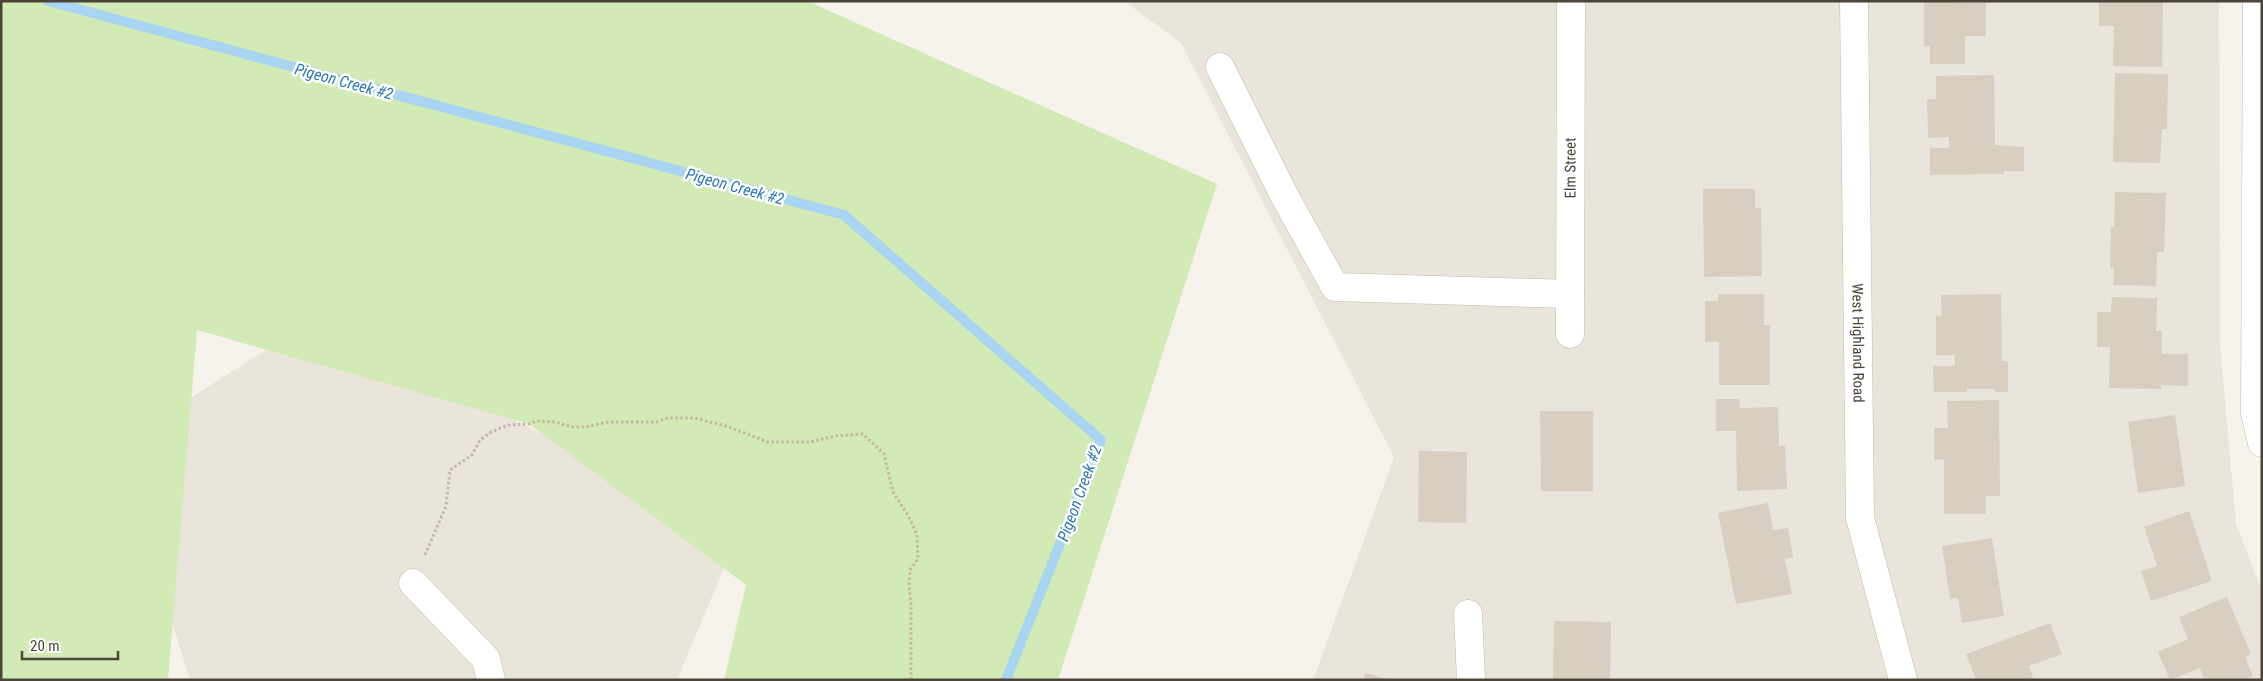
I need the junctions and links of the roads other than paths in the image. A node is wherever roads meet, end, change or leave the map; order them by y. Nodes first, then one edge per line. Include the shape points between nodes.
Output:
1 (1571, 1) edge
2 (1854, 1) edge
3 (2257, 1) edge
4 (1220, 67) dead end
5 (1570, 294) junction
6 (1570, 334) dead end
7 (2258, 413) edge
8 (2262, 443) edge
9 (413, 583) road end
10 (1468, 614) dead end
11 (491, 680) edge
12 (1471, 680) edge
13 (1904, 680) edge

1 - 5 street, Elm Street
2 - 13 street, West Highland Road via 1860,518
3 - 7 street
4 - 5 street via 1284,195 1336,287
5 - 6 street, Elm Street
7 - 8 street
9 - 11 street via 486,659
10 - 12 street

